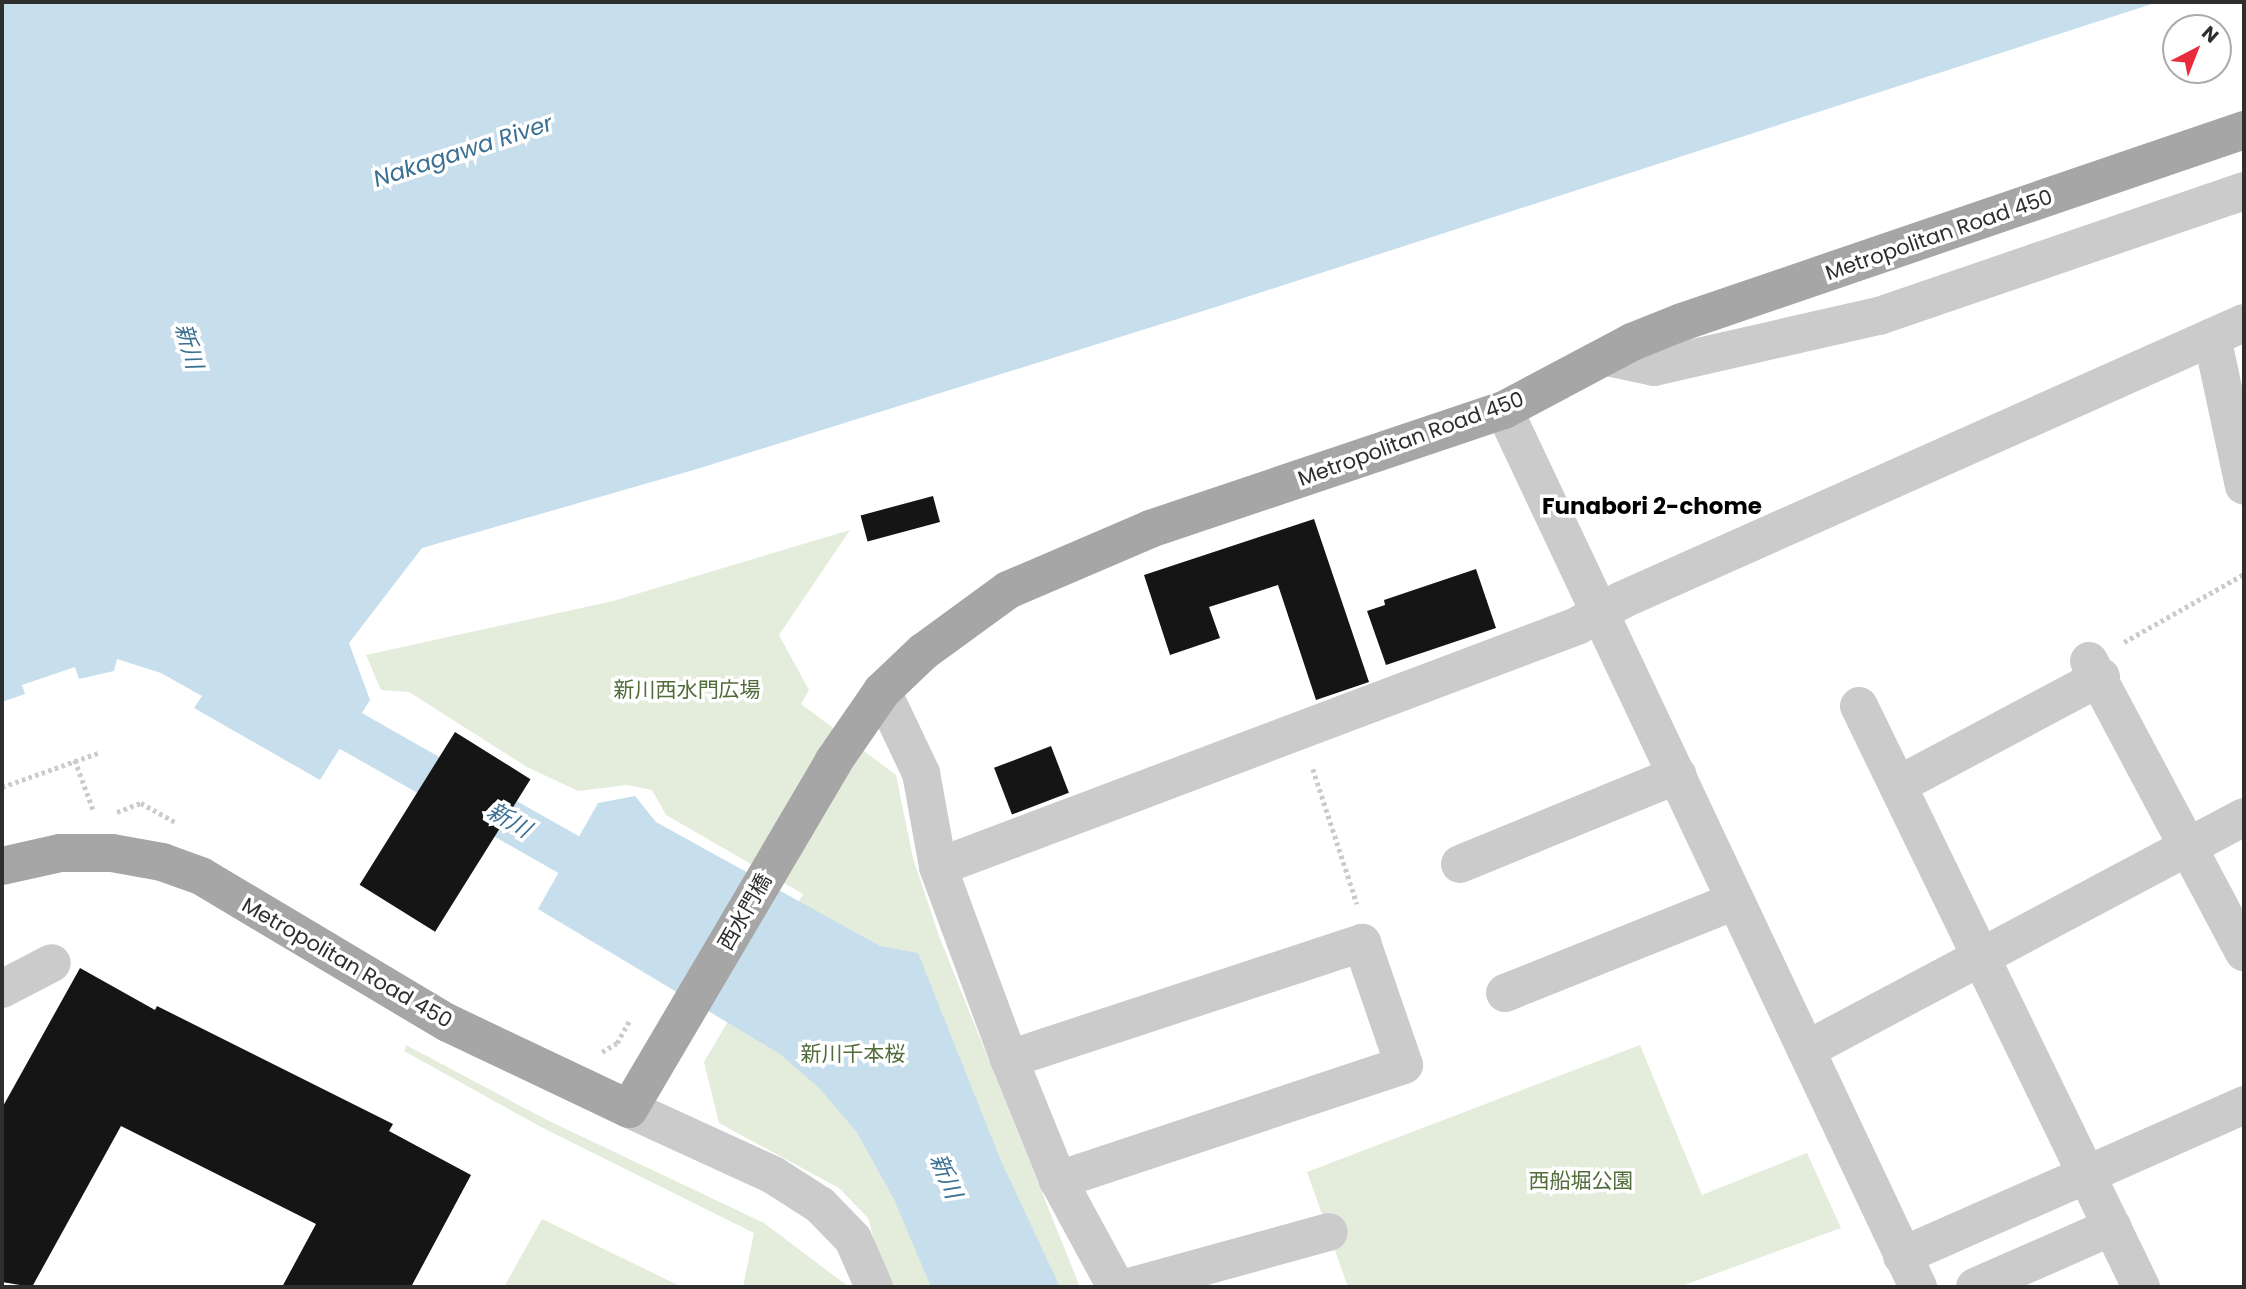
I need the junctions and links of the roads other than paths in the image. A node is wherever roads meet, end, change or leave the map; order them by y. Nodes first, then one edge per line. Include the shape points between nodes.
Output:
1 (2244, 130) edge
2 (2244, 191) edge
3 (2228, 330) edge
4 (1607, 357) junction
5 (1504, 410) junction
6 (2244, 486) edge
7 (1599, 613) junction
8 (882, 691) junction
9 (1860, 706) dead end
10 (833, 762) joint
11 (1677, 775) junction
12 (1898, 785) junction
13 (2244, 817) edge
14 (2189, 846) junction
15 (1460, 864) dead end
16 (2, 866) edge
17 (937, 867) junction
18 (1735, 901) junction
19 (2244, 952) edge
20 (1981, 957) junction
21 (52, 963) dead end
22 (2, 989) edge
23 (1505, 993) dead end
24 (1806, 1050) junction
25 (1009, 1059) junction
26 (2244, 1105) edge
27 (629, 1109) junction
28 (2087, 1175) junction
29 (1058, 1180) junction
30 (2112, 1227) junction
31 (1329, 1232) dead end
32 (1913, 1279) edge
33 (874, 1287) edge
34 (1116, 1287) edge
35 (1129, 1287) edge
36 (1975, 1287) edge
37 (2141, 1287) edge

1 - 4 main road, Metropolitan Road 450 via 1682,322
2 - 4 street via 1879,316 1654,368
3 - 6 street
3 - 7 street
4 - 5 main road, Metropolitan Road 450
5 - 7 street
5 - 8 main road, Metropolitan Road 450 via 1150,529 1051,569 1008,590 967,619
7 - 11 street
7 - 17 street via 1577,626
8 - 10 main road, Metropolitan Road 450
8 - 17 street via 921,773
9 - 12 street
10 - 27 main road, 西水門橋
11 - 15 street
11 - 18 street
12 - 14 street via 2095,669
12 - 20 street
13 - 14 street
14 - 19 street
14 - 20 street
16 - 27 main road, Metropolitan Road 450 via 60,853 112,853 162,862 201,876 448,1023
17 - 25 street
18 - 23 street
18 - 24 street
20 - 24 street
20 - 28 street
21 - 22 street
24 - 32 street
25 - 29 street
25 - 29 street via 1362,943 1404,1065
26 - 28 street
27 - 33 street via 773,1175 820,1205 853,1239
28 - 30 street
28 - 32 street
29 - 34 street
30 - 36 street
30 - 37 street
31 - 35 street

